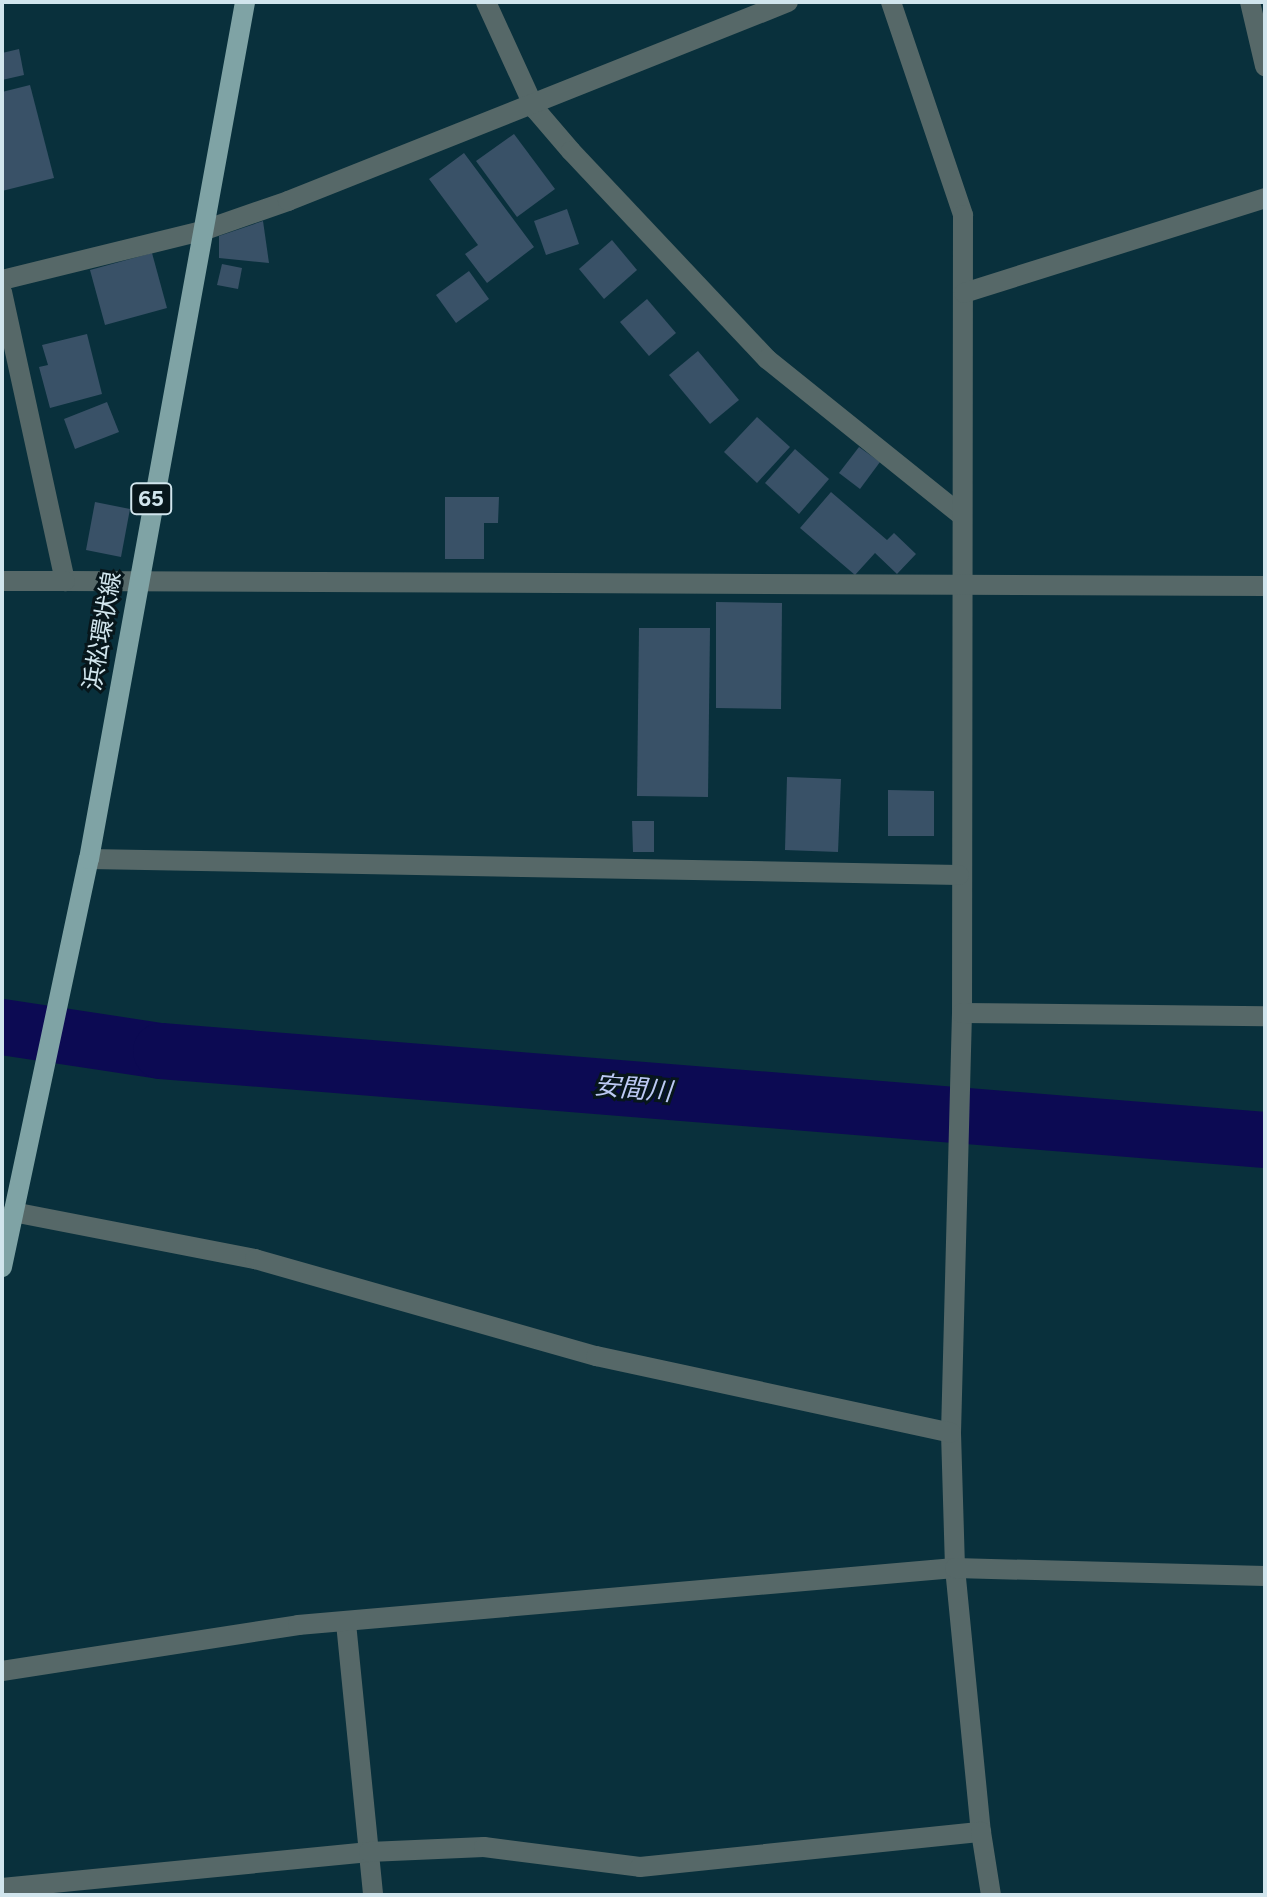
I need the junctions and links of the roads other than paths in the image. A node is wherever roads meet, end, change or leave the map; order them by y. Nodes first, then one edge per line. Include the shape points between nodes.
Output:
1 (245, 2) edge
2 (486, 2) edge
3 (788, 2) edge
4 (891, 2) edge
5 (1250, 2) edge
6 (1265, 66) edge
7 (535, 109) junction
8 (1265, 198) edge
9 (202, 231) junction
10 (2, 280) edge
11 (2, 292) edge
12 (964, 293) junction
13 (961, 515) junction
14 (2, 581) edge
15 (65, 581) junction
16 (137, 582) junction
17 (1265, 586) edge
18 (963, 588) junction
19 (89, 859) junction
20 (959, 875) junction
21 (962, 1013) junction
22 (1265, 1016) edge
23 (11, 1199) edge
24 (2, 1267) edge
25 (951, 1433) junction
26 (955, 1568) junction
27 (1265, 1576) edge
28 (346, 1623) junction
29 (2, 1671) edge
30 (981, 1832) junction
31 (369, 1852) junction
32 (2, 1888) edge
33 (373, 1895) edge
34 (991, 1895) edge

1 - 9 main road, 浜松環状線 / 65
2 - 7 street
3 - 7 street
4 - 12 street via 963,215
5 - 6 street
7 - 9 street
7 - 13 street via 767,359
8 - 12 street
9 - 10 street
9 - 16 main road, 浜松環状線 / 65
11 - 15 street
12 - 13 street
13 - 18 street
14 - 15 street
15 - 16 street
16 - 18 street
16 - 19 main road, 浜松環状線 / 65
17 - 18 street
18 - 20 street
19 - 20 street
19 - 23 main road, 浜松環状線 / 65 via 46,1072
20 - 21 street
21 - 22 street
21 - 25 street
23 - 24 main road, 浜松環状線 / 65
23 - 25 street via 255,1259 596,1356
25 - 26 street
26 - 27 street
26 - 28 street
26 - 30 street
28 - 29 street
28 - 31 street
30 - 31 street via 640,1867 484,1847
30 - 34 street
31 - 32 street
31 - 33 street

